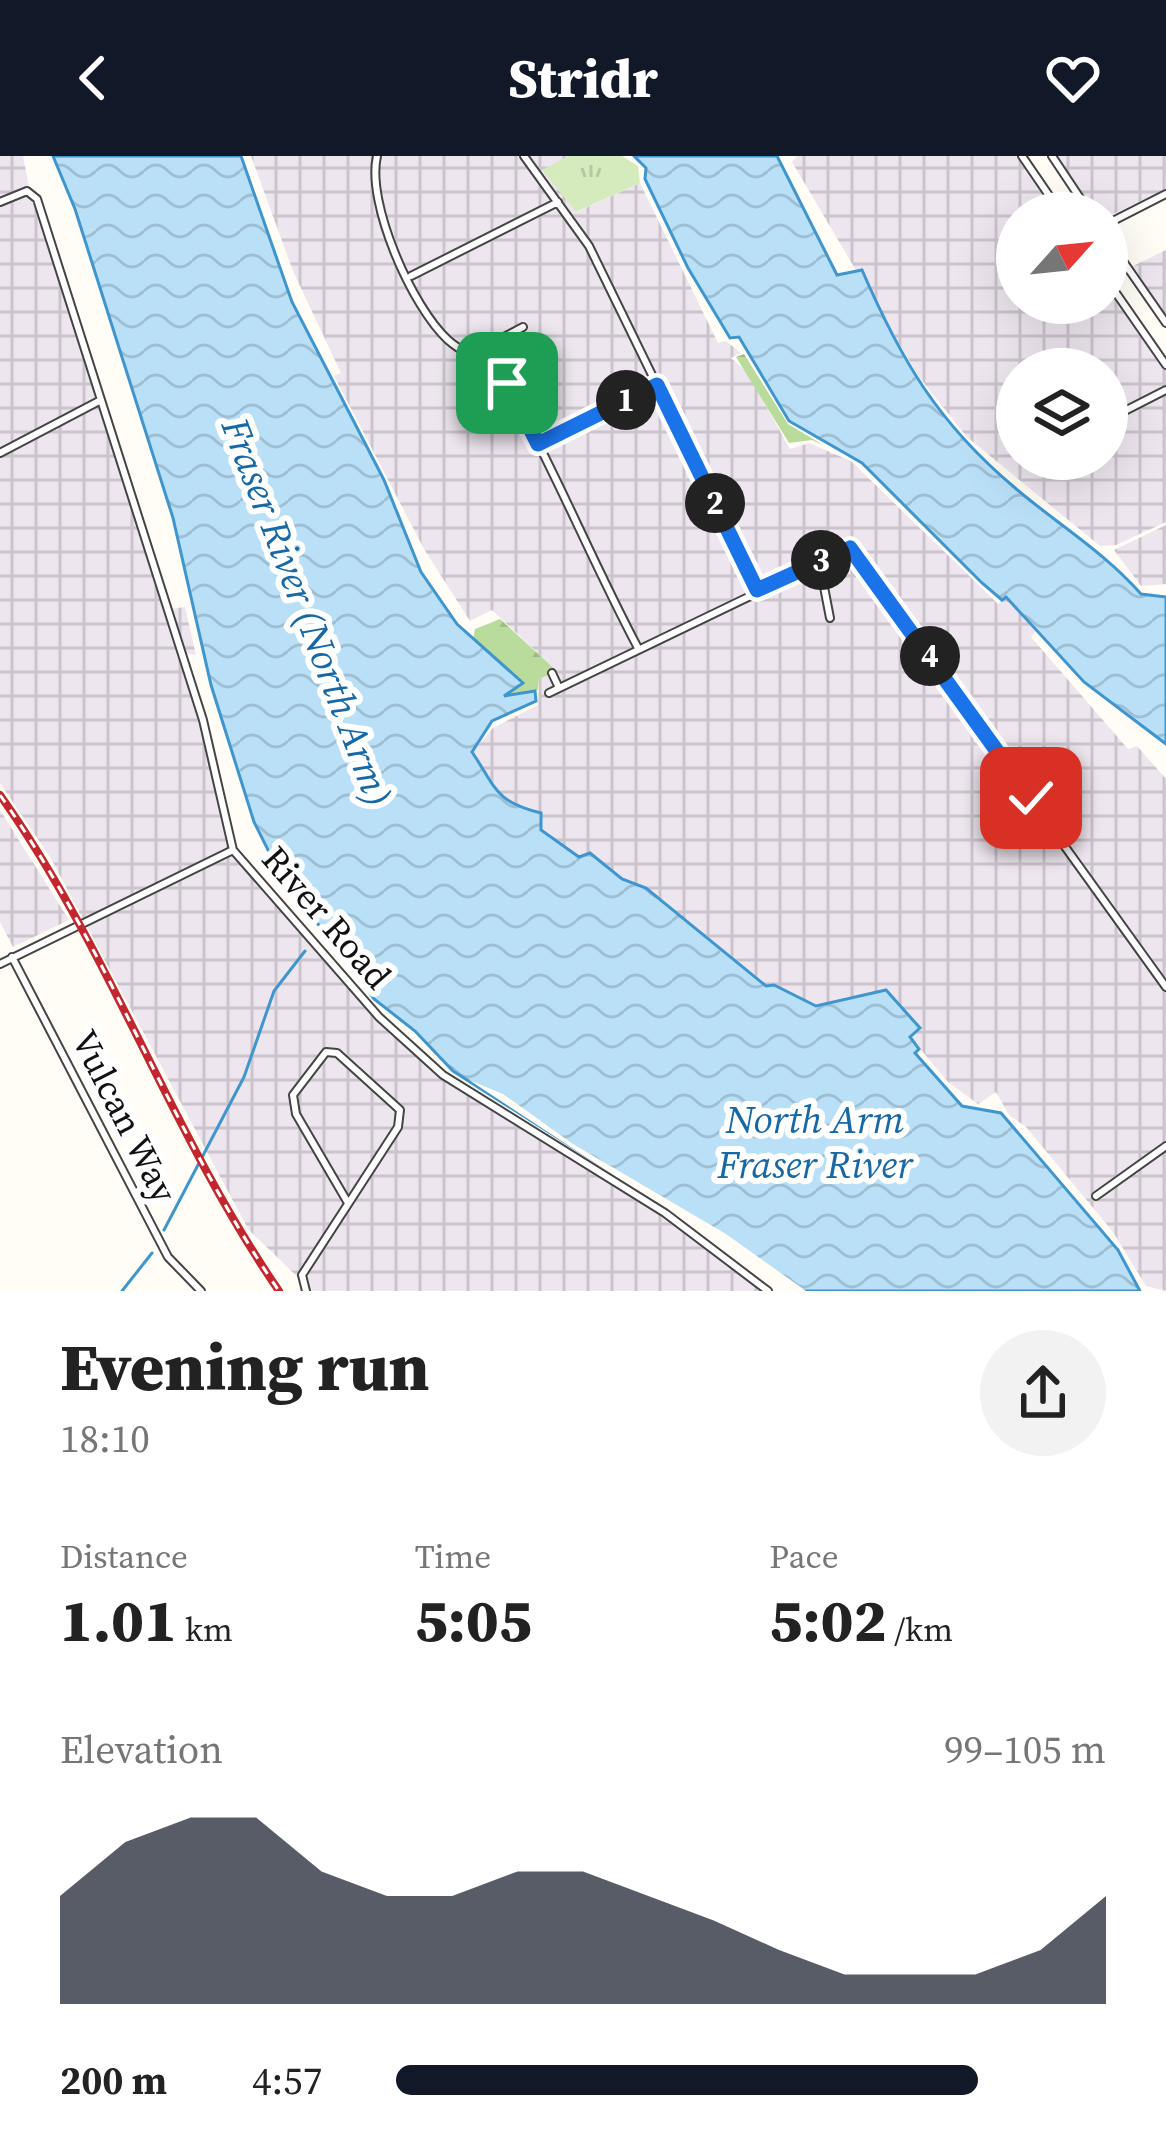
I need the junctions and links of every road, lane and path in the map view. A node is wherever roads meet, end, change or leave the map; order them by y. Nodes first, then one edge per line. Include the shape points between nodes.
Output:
1 (377, 156) edge
2 (524, 156) edge
3 (1022, 156) edge
4 (1052, 156) edge
5 (1047, 192) edge
6 (1076, 192) edge
7 (1166, 194) edge
8 (0, 202) edge
9 (558, 202) junction
10 (1128, 213) edge
11 (1128, 268) edge
12 (410, 277) junction
13 (1128, 310) edge
14 (1166, 323) edge
15 (523, 327) dead end
16 (481, 361) junction
17 (1166, 365) edge
18 (657, 385) junction
19 (1166, 390) edge
20 (101, 400) junction
21 (1128, 409) edge
22 (538, 444) junction
23 (0, 453) edge
24 (819, 560) junction
25 (757, 590) junction
26 (830, 619) dead end
27 (638, 648) junction
28 (552, 673) dead end
29 (559, 688) junction
30 (549, 693) dead end
31 (233, 850) junction
32 (12, 958) junction
33 (0, 964) edge
34 (1166, 987) edge
35 (1166, 1146) edge
36 (1096, 1196) dead end
37 (348, 1203) junction
38 (303, 1288) edge
39 (201, 1291) edge
40 (768, 1291) edge

1 - 12 street via 376,205
2 - 9 street
3 - 5 street
4 - 6 street
7 - 10 street
8 - 20 street, River Road via 30,192 37,199
9 - 12 street
9 - 18 street via 589,246
11 - 14 street
12 - 16 street via 436,328
13 - 17 street
15 - 16 street
16 - 22 street via 503,378
18 - 22 street
18 - 25 street
19 - 21 street
20 - 23 street
20 - 31 street, River Road via 203,720
22 - 27 street
24 - 25 street
24 - 26 street
24 - 34 street via 850,548 858,555
25 - 27 street
27 - 29 street
28 - 29 street
29 - 30 street
31 - 32 street
31 - 40 street, River Road via 379,1017 443,1075 664,1214
32 - 33 street
32 - 39 street, Vulcan Way via 168,1257
35 - 36 street
37 - 37 street via 398,1127 400,1111 337,1053 326,1052 293,1095
37 - 38 street via 302,1274

